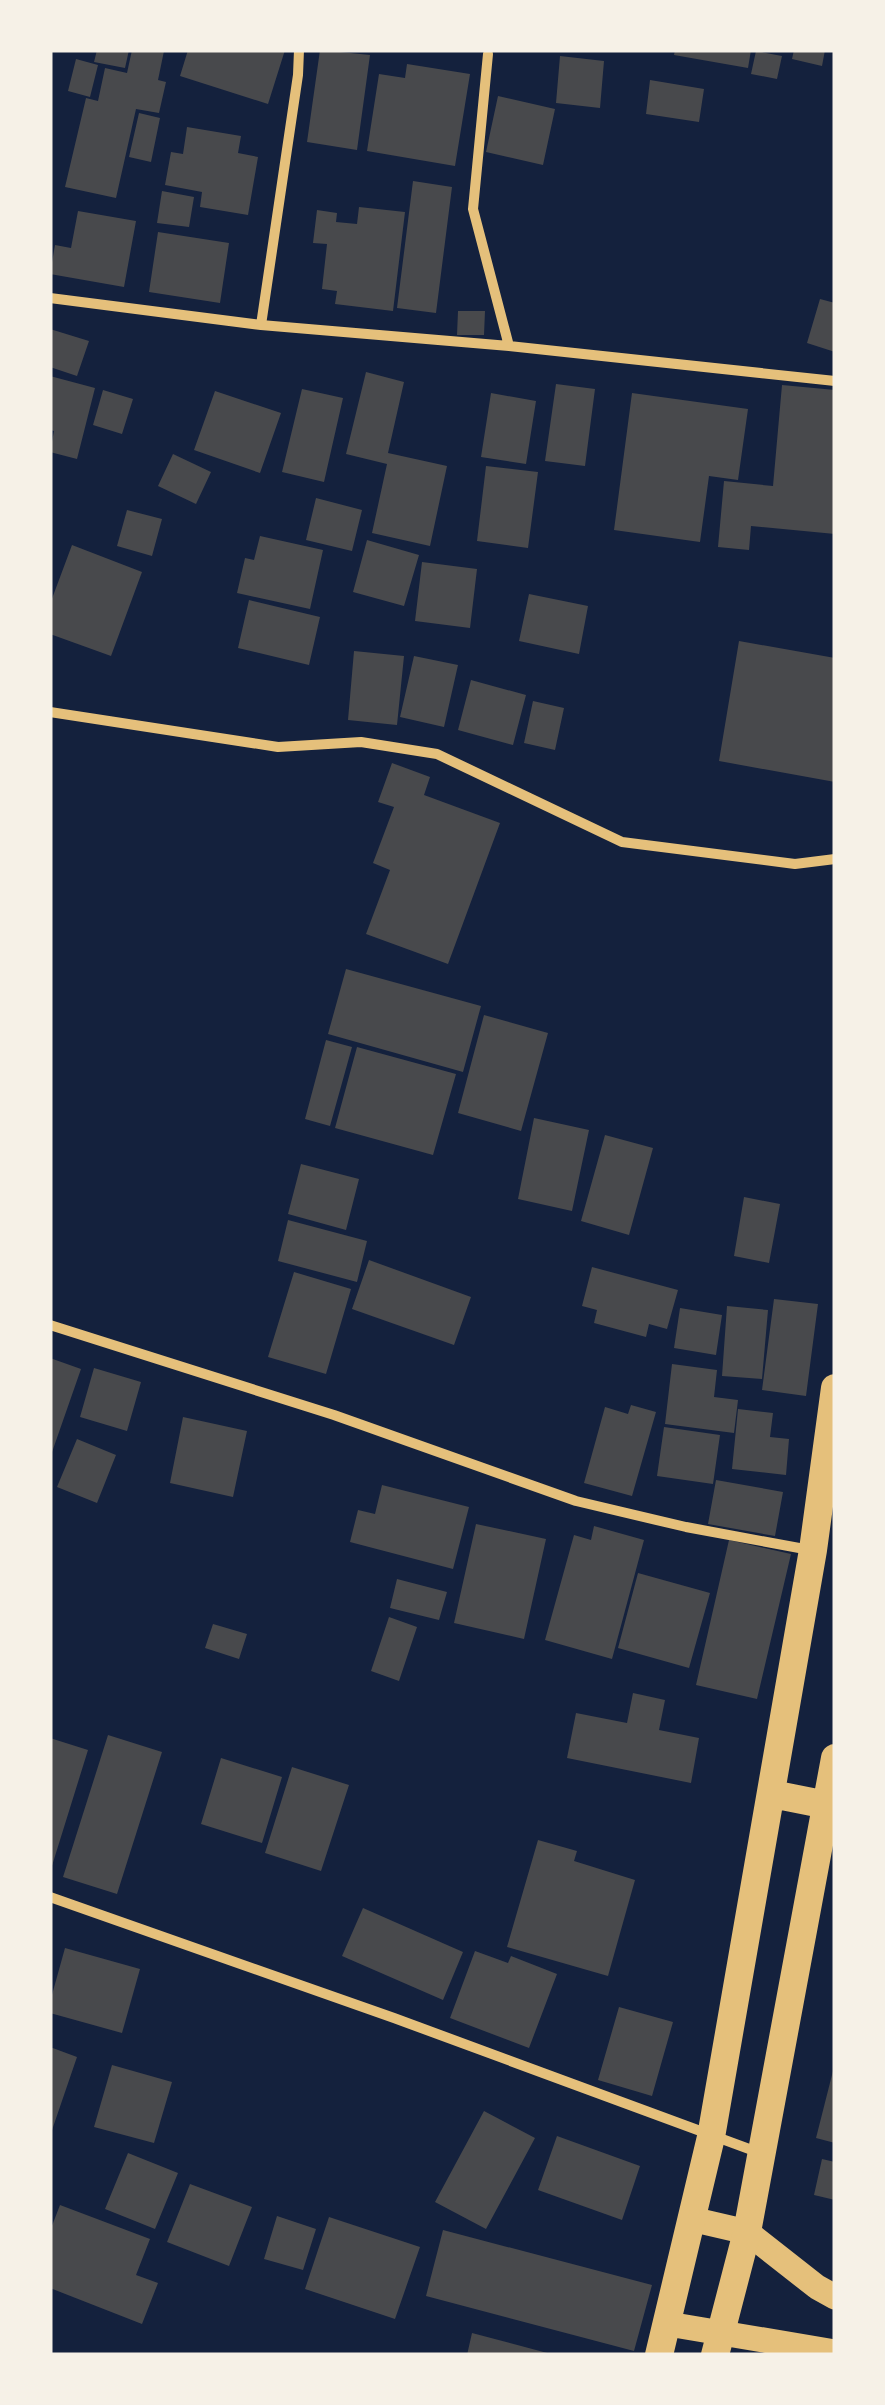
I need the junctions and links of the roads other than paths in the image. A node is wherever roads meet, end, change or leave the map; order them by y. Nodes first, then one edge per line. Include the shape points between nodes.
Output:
1 (299, 50) edge
2 (488, 54) dead end
3 (50, 298) edge
4 (261, 325) junction
5 (509, 346) junction
6 (835, 382) edge
7 (50, 712) edge
8 (835, 859) edge
9 (50, 1325) edge
10 (835, 1388) edge
11 (813, 1550) junction
12 (835, 1758) edge
13 (772, 1794) junction
14 (827, 1805) junction
15 (50, 1896) edge
16 (712, 2137) junction
17 (761, 2154) junction
18 (691, 2219) junction
19 (747, 2232) junction
20 (835, 2297) edge
21 (668, 2324) junction
22 (718, 2344) edge
23 (835, 2352) edge
24 (659, 2355) edge

1 - 4 street
2 - 5 street via 472,209
3 - 4 street
4 - 5 street
5 - 6 street
7 - 8 street via 278,747 361,742 436,754 622,842 795,864
9 - 11 street via 334,1414 576,1501
10 - 11 highway
11 - 13 highway
12 - 14 highway
13 - 14 highway
13 - 16 highway
14 - 17 highway
15 - 16 street
16 - 17 street
16 - 18 highway
17 - 19 highway
18 - 19 main road
18 - 21 highway
19 - 20 main road
19 - 22 highway
21 - 22 main road
21 - 24 highway
22 - 23 main road

